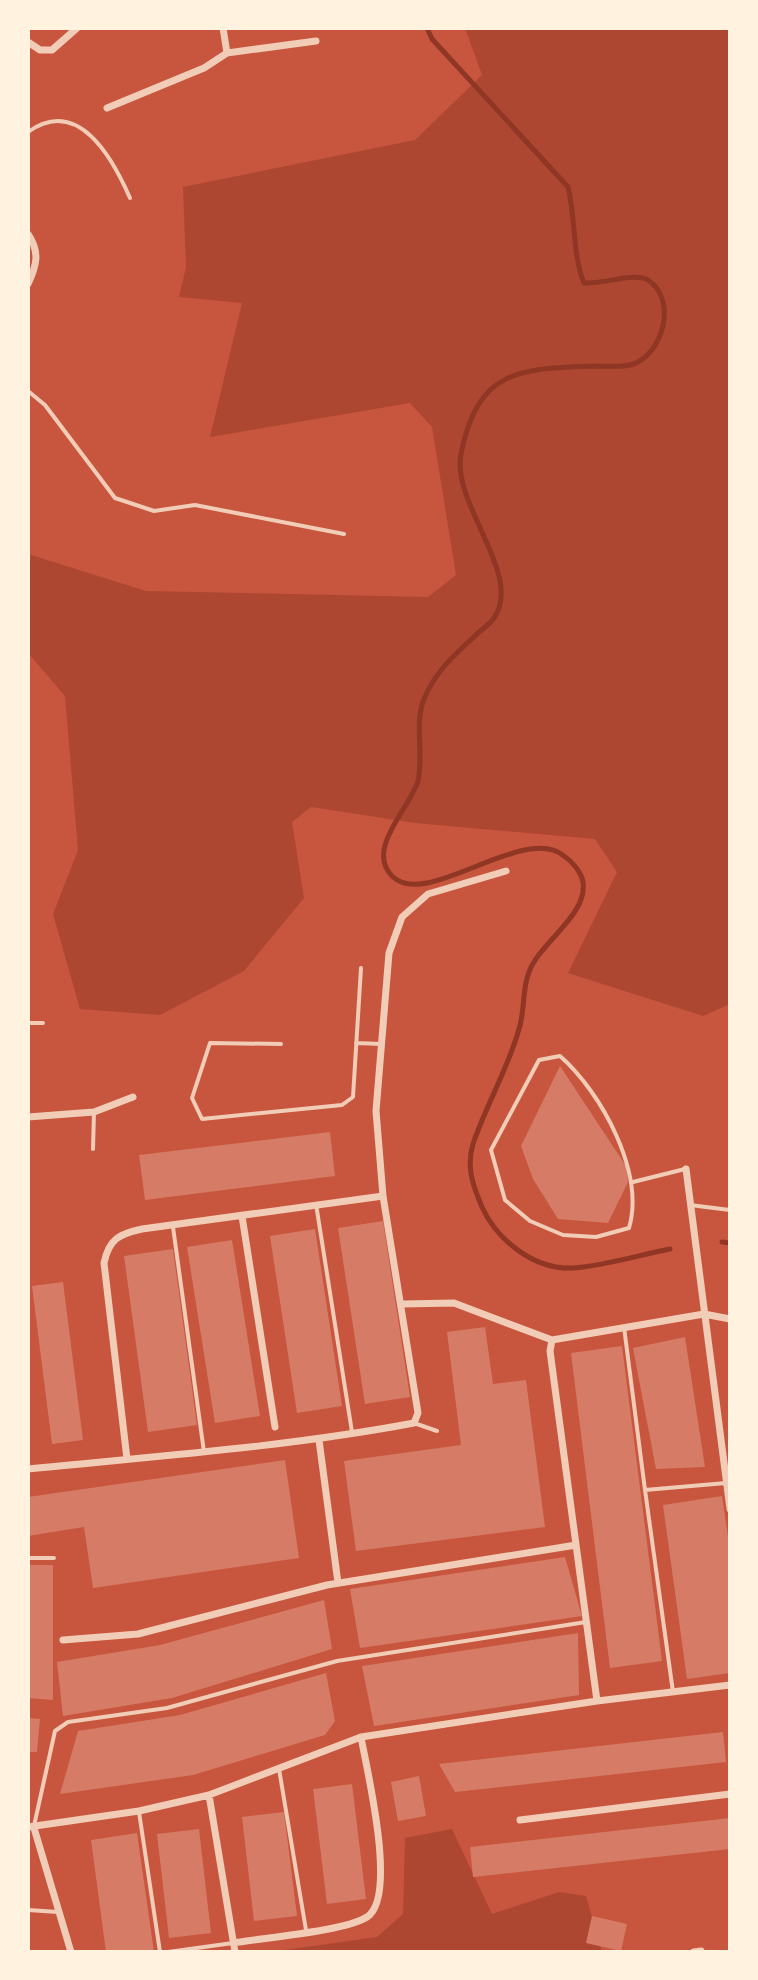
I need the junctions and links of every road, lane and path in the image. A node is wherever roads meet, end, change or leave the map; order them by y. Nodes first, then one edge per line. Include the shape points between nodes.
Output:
1 (77, 28) edge
2 (223, 28) edge
3 (316, 41) dead end
4 (28, 42) edge
5 (227, 53) junction
6 (107, 108) dead end
7 (28, 132) edge
8 (130, 198) dead end
9 (28, 234) edge
10 (28, 284) edge
11 (28, 391) edge
12 (344, 534) dead end
13 (506, 871) dead end
14 (361, 968) dead end
15 (28, 1023) edge
16 (43, 1023) dead end
17 (355, 1043) junction
18 (281, 1044) dead end
19 (382, 1044) junction
20 (133, 1097) dead end
21 (94, 1112) junction
22 (28, 1117) edge
23 (93, 1149) dead end
24 (686, 1169) joint
25 (633, 1182) junction
26 (383, 1196) junction
27 (316, 1204) junction
28 (690, 1205) junction
29 (730, 1210) edge
30 (242, 1216) junction
31 (172, 1225) junction
32 (403, 1304) junction
33 (704, 1314) junction
34 (730, 1319) edge
35 (624, 1327) junction
36 (552, 1340) junction
37 (414, 1423) junction
38 (275, 1427) dead end
39 (437, 1431) dead end
40 (352, 1435) junction
41 (319, 1440) junction
42 (204, 1454) junction
43 (127, 1459) junction
44 (28, 1469) edge
45 (728, 1483) edge
46 (645, 1490) junction
47 (730, 1509) edge
48 (576, 1545) junction
49 (28, 1558) edge
50 (54, 1558) dead end
51 (338, 1583) junction
52 (586, 1622) junction
53 (63, 1640) dead end
54 (730, 1685) edge
55 (673, 1692) junction
56 (597, 1701) junction
57 (361, 1737) junction
58 (279, 1767) junction
59 (730, 1794) edge
60 (209, 1795) junction
61 (139, 1811) junction
62 (520, 1820) dead end
63 (31, 1827) edge
64 (28, 1910) edge
65 (58, 1912) junction
66 (306, 1930) junction
67 (233, 1943) junction
68 (71, 1952) edge
69 (160, 1952) edge
70 (168, 1952) edge
71 (235, 1952) edge

1 - 4 street via 52,50
2 - 5 street
3 - 5 street
5 - 6 street via 204,68
7 - 8 lane via 60,119 86,128
9 - 10 street via 37,258
11 - 12 lane via 45,405 115,498 154,511 195,505
13 - 19 street via 428,894 402,917 389,953
14 - 17 lane
15 - 16 lane
17 - 18 lane via 353,1097 342,1105 202,1119 192,1098 210,1043
17 - 19 lane
19 - 26 street via 376,1111
20 - 21 street
21 - 22 street
21 - 23 lane
24 - 25 lane
24 - 28 street
25 - 25 lane via 635,1208 629,1228 596,1237 563,1235 530,1221 505,1200 491,1150 539,1060 560,1056 577,1071 612,1129
26 - 27 street
26 - 32 street
27 - 30 street
27 - 40 lane
28 - 29 lane
28 - 33 street
30 - 31 street
30 - 38 street
31 - 42 lane
31 - 43 street via 118,1235 104,1263
32 - 36 street via 454,1303
32 - 37 street via 418,1413
33 - 34 street
33 - 35 street
33 - 45 street
35 - 36 street
35 - 46 lane
36 - 48 street
37 - 39 lane
37 - 40 street
40 - 41 street
41 - 42 street
41 - 51 street
42 - 43 street
43 - 44 street
45 - 46 lane
45 - 47 street
46 - 55 lane
48 - 51 street
48 - 52 street
49 - 50 lane
51 - 53 street via 138,1634
52 - 56 street
52 - 63 lane via 337,1661 167,1708 68,1722 55,1731
54 - 55 street
55 - 56 street
56 - 57 street
57 - 58 street
57 - 66 street via 383,1878 379,1895 366,1918
58 - 60 street
58 - 66 lane
59 - 62 street
60 - 61 street
60 - 67 street
61 - 63 street
61 - 69 lane
63 - 65 street
64 - 65 lane
65 - 68 street
66 - 67 street
67 - 70 lane
67 - 71 street

